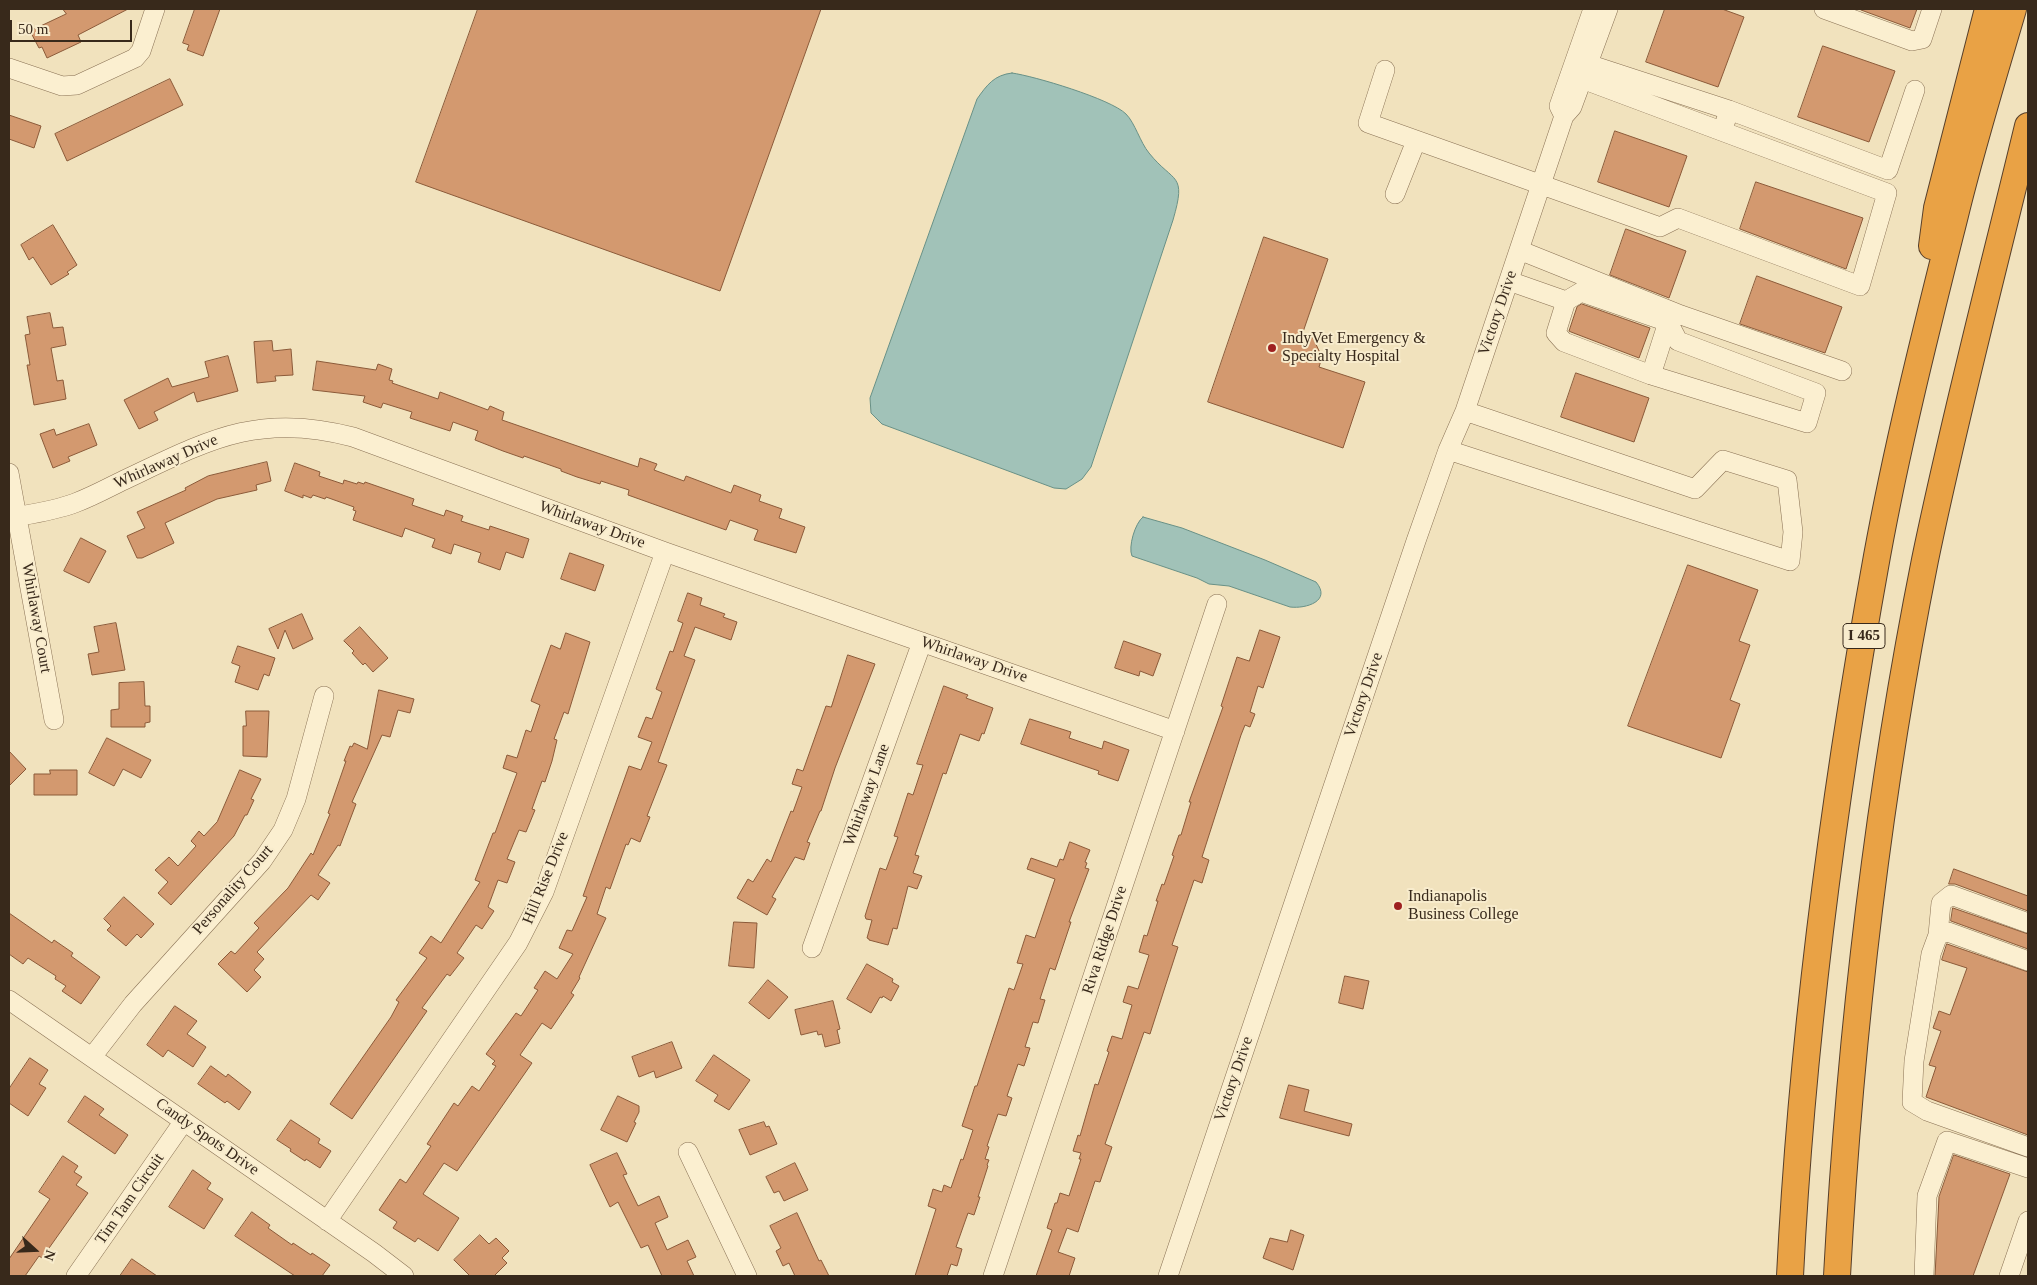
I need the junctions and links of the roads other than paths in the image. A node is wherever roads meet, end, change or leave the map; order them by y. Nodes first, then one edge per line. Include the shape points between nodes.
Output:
1 (156, 9) edge
2 (1593, 9) edge
3 (1608, 9) edge
4 (1824, 9) edge
5 (1932, 9) edge
6 (1988, 9) edge
7 (2013, 9) edge
8 (9, 68) edge
9 (1385, 70) dead end
10 (1585, 72) junction
11 (1914, 90) dead end
12 (1729, 110) junction
13 (1564, 116) junction
14 (2028, 126) edge
15 (1722, 131) junction
16 (1416, 141) junction
17 (1541, 185) junction
18 (1395, 194) dead end
19 (2028, 195) edge
20 (1519, 250) junction
21 (1509, 281) junction
22 (1566, 301) junction
23 (1668, 322) junction
24 (1842, 371) dead end
25 (1650, 374) junction
26 (1465, 412) junction
27 (1906, 421) junction
28 (1448, 450) junction
29 (9, 473) edge
30 (1941, 485) junction
31 (13, 517) edge
32 (666, 552) junction
33 (1217, 604) dead end
34 (922, 642) junction
35 (324, 696) dead end
36 (54, 720) dead end
37 (1175, 731) junction
38 (2028, 923) edge
39 (1938, 935) junction
40 (812, 948) dead end
41 (2028, 961) edge
42 (9, 1000) edge
43 (92, 1057) junction
44 (184, 1121) junction
45 (2028, 1147) edge
46 (688, 1152) dead end
47 (2028, 1168) edge
48 (327, 1221) junction
49 (2028, 1221) edge
50 (76, 1276) edge
51 (404, 1276) edge
52 (747, 1276) edge
53 (994, 1276) edge
54 (1168, 1276) edge
55 (1790, 1276) edge
56 (1837, 1276) edge
57 (1924, 1276) edge
58 (2010, 1276) edge

1 - 8 street via 141,51 135,58 86,82 62,86
2 - 13 street, Victory Drive via 1558,106
3 - 10 street, Victory Drive
4 - 5 street via 1912,40 1922,39
6 - 27 highway via 1937,208
7 - 27 highway, I 465 via 1955,212
9 - 16 street via 1368,123
10 - 12 street
10 - 13 street, Victory Drive via 1572,107
10 - 15 street
11 - 12 street via 1888,170
12 - 15 street
13 - 17 street, Victory Drive
14 - 30 highway, I 465
15 - 17 street via 1887,193 1860,286 1678,218 1660,226
16 - 17 street
16 - 18 street
17 - 20 street, Victory Drive
19 - 30 highway
20 - 21 street, Victory Drive
20 - 24 street via 1681,315
21 - 22 street
21 - 26 street, Victory Drive
22 - 23 street via 1581,292
22 - 25 street via 1556,332 1564,342
23 - 25 street
23 - 25 street via 1678,341 1816,393 1807,422
26 - 28 street, Victory Drive
26 - 28 street via 1695,488 1723,460 1787,480 1793,532 1790,561
27 - 55 highway, I 465 via 1878,554 1836,804 1807,1050
28 - 54 street, Victory Drive
29 - 31 street, Whirlaway Court
30 - 56 highway, I 465 via 1900,702 1869,918 1853,1065
31 - 32 street, Whirlaway Drive via 76,502 202,444 239,432 292,427 353,437
31 - 36 street, Whirlaway Court
32 - 34 street, Whirlaway Drive
32 - 48 street, Hill Rise Drive via 544,892 531,918 518,943
33 - 37 street, Riva Ridge Drive
34 - 37 street, Whirlaway Drive
34 - 40 street, Whirlaway Lane
35 - 43 street, Personality Court via 296,799 282,830 262,861 133,1004
37 - 53 street, Riva Ridge Drive
38 - 39 street via 1951,895 1941,903
39 - 41 street via 1948,932
39 - 45 street via 1931,954 1914,1061 1912,1102
42 - 43 street, Candy Spots Drive
43 - 44 street, Candy Spots Drive
44 - 48 street, Candy Spots Drive
44 - 50 street, Tim Tam Circuit
46 - 52 street
47 - 57 street via 1946,1141 1927,1196
48 - 51 street, Candy Spots Drive
49 - 58 street

